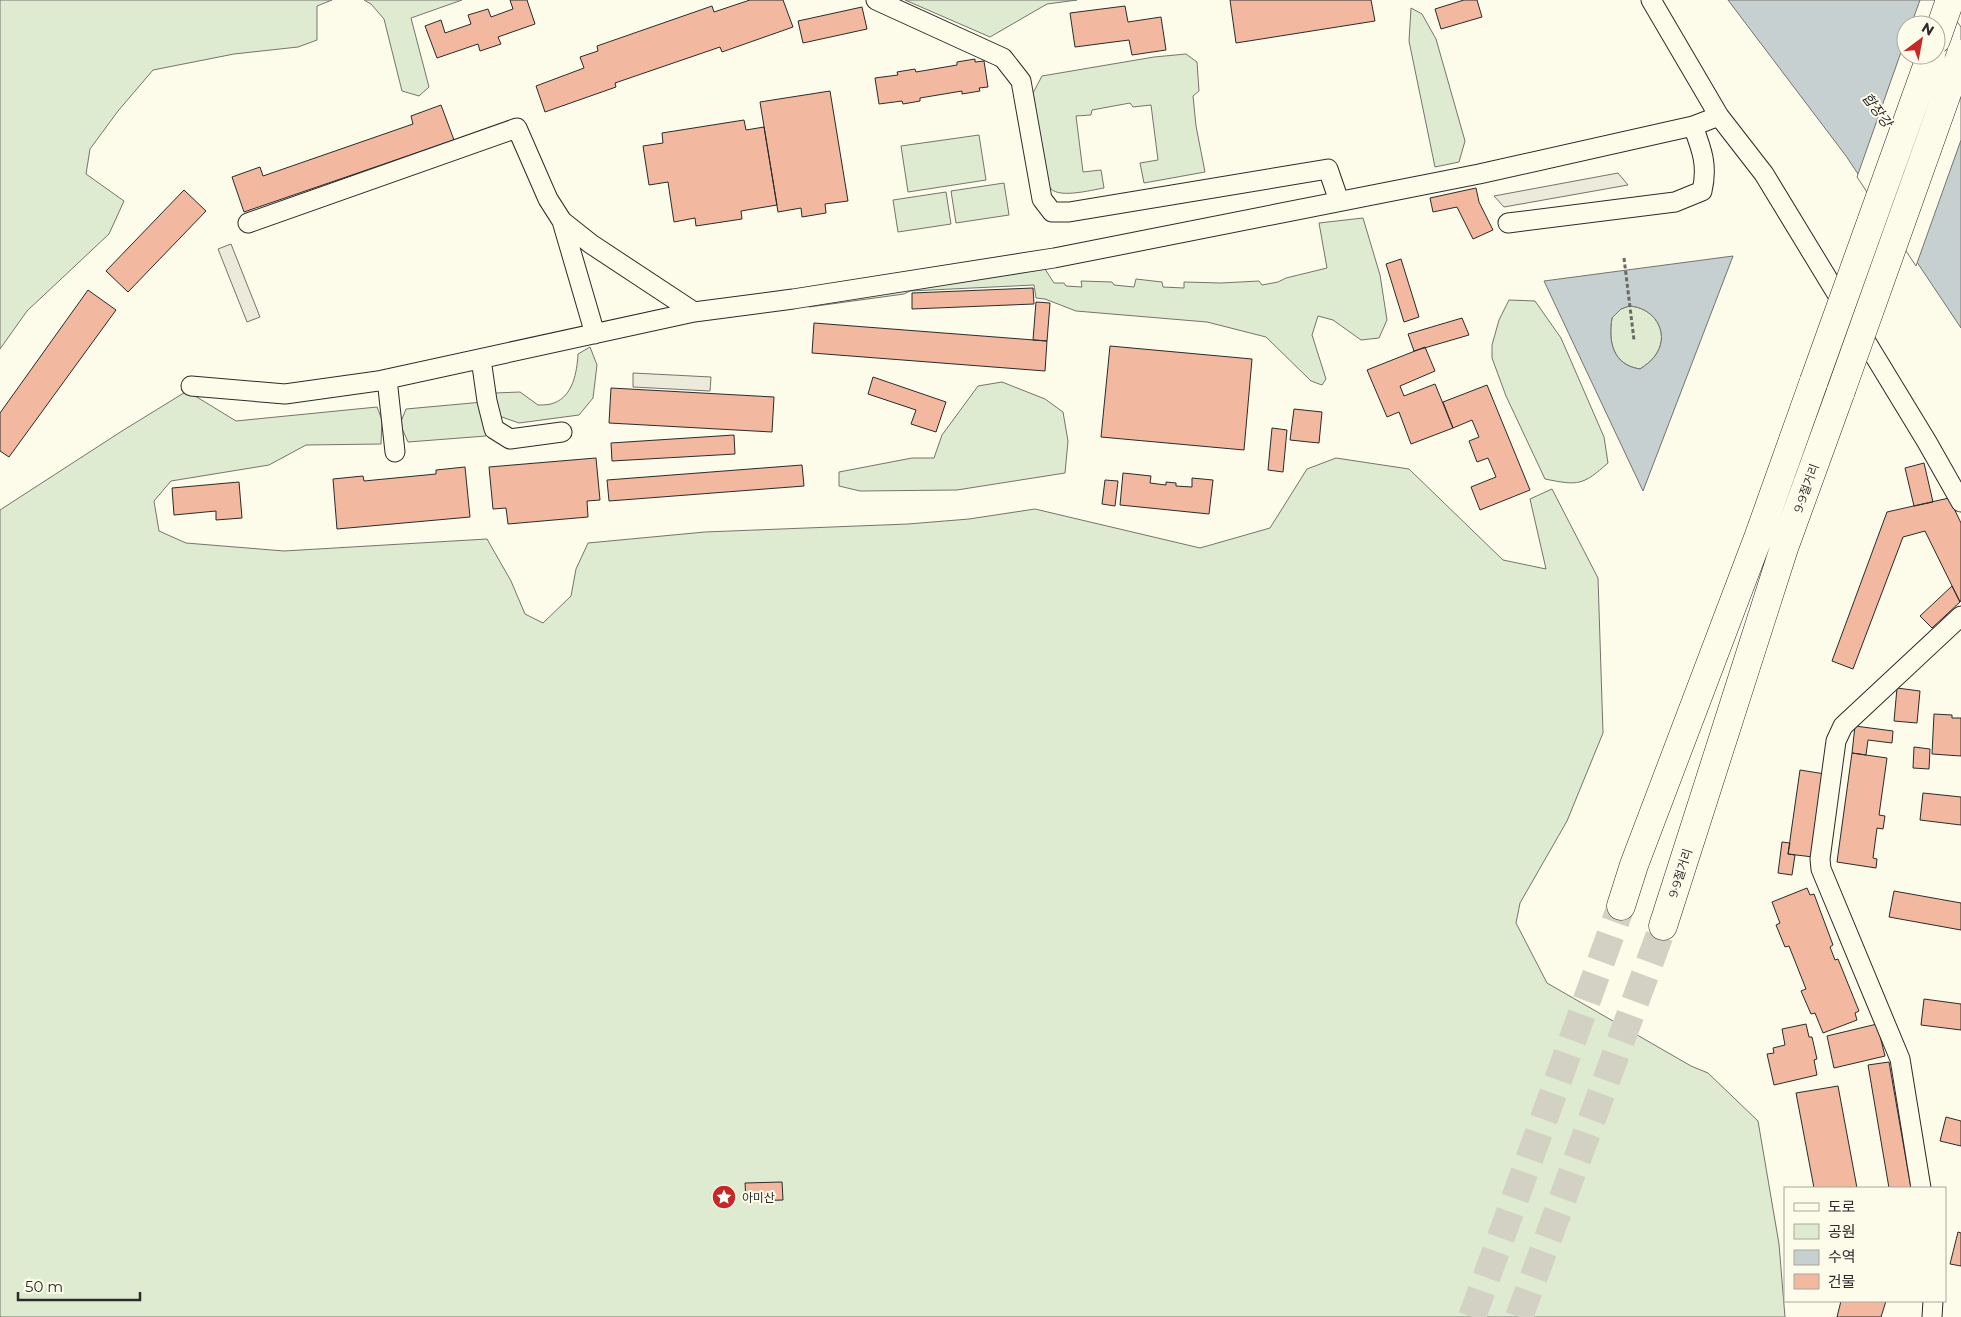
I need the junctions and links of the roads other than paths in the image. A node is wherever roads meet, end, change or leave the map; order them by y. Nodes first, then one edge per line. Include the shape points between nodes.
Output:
1 (876, 0) edge
2 (1651, 0) edge
3 (1950, 0) edge
4 (1945, 15) edge
5 (1961, 54) edge
6 (1926, 65) edge
7 (1719, 116) junction
8 (1693, 126) junction
9 (1339, 201) junction
10 (562, 221) junction
11 (248, 223) dead end
12 (1508, 223) dead end
13 (694, 312) junction
14 (595, 334) junction
15 (481, 359) junction
16 (387, 379) junction
17 (192, 386) dead end
18 (562, 432) dead end
19 (395, 452) dead end
20 (1961, 502) edge
21 (1961, 616) edge
22 (1621, 906) tunnel mouth
23 (1662, 926) tunnel mouth
24 (1921, 1187) edge
25 (1933, 1302) edge
26 (1932, 1317) edge

1 - 9 street via 1004,58 1021,81 1042,199 1052,212 1078,211 1328,169
2 - 7 street
3 - 4 highway
5 - 23 highway, 9·9절거리, bridge via 1784,548
6 - 22 highway, bridge via 1758,538
7 - 8 street
7 - 20 street via 1764,174
8 - 9 street via 1479,174
8 - 12 street via 1703,154 1705,178 1702,190 1676,202
9 - 13 street via 1054,258
10 - 11 street via 548,199 516,128
10 - 13 street
10 - 14 street
13 - 14 street
14 - 15 street
15 - 16 street
15 - 18 street via 494,429 510,439
16 - 17 street via 285,394
16 - 19 street
21 - 24 street via 1843,726 1836,741 1820,859 1821,869 1900,1059
25 - 26 street

